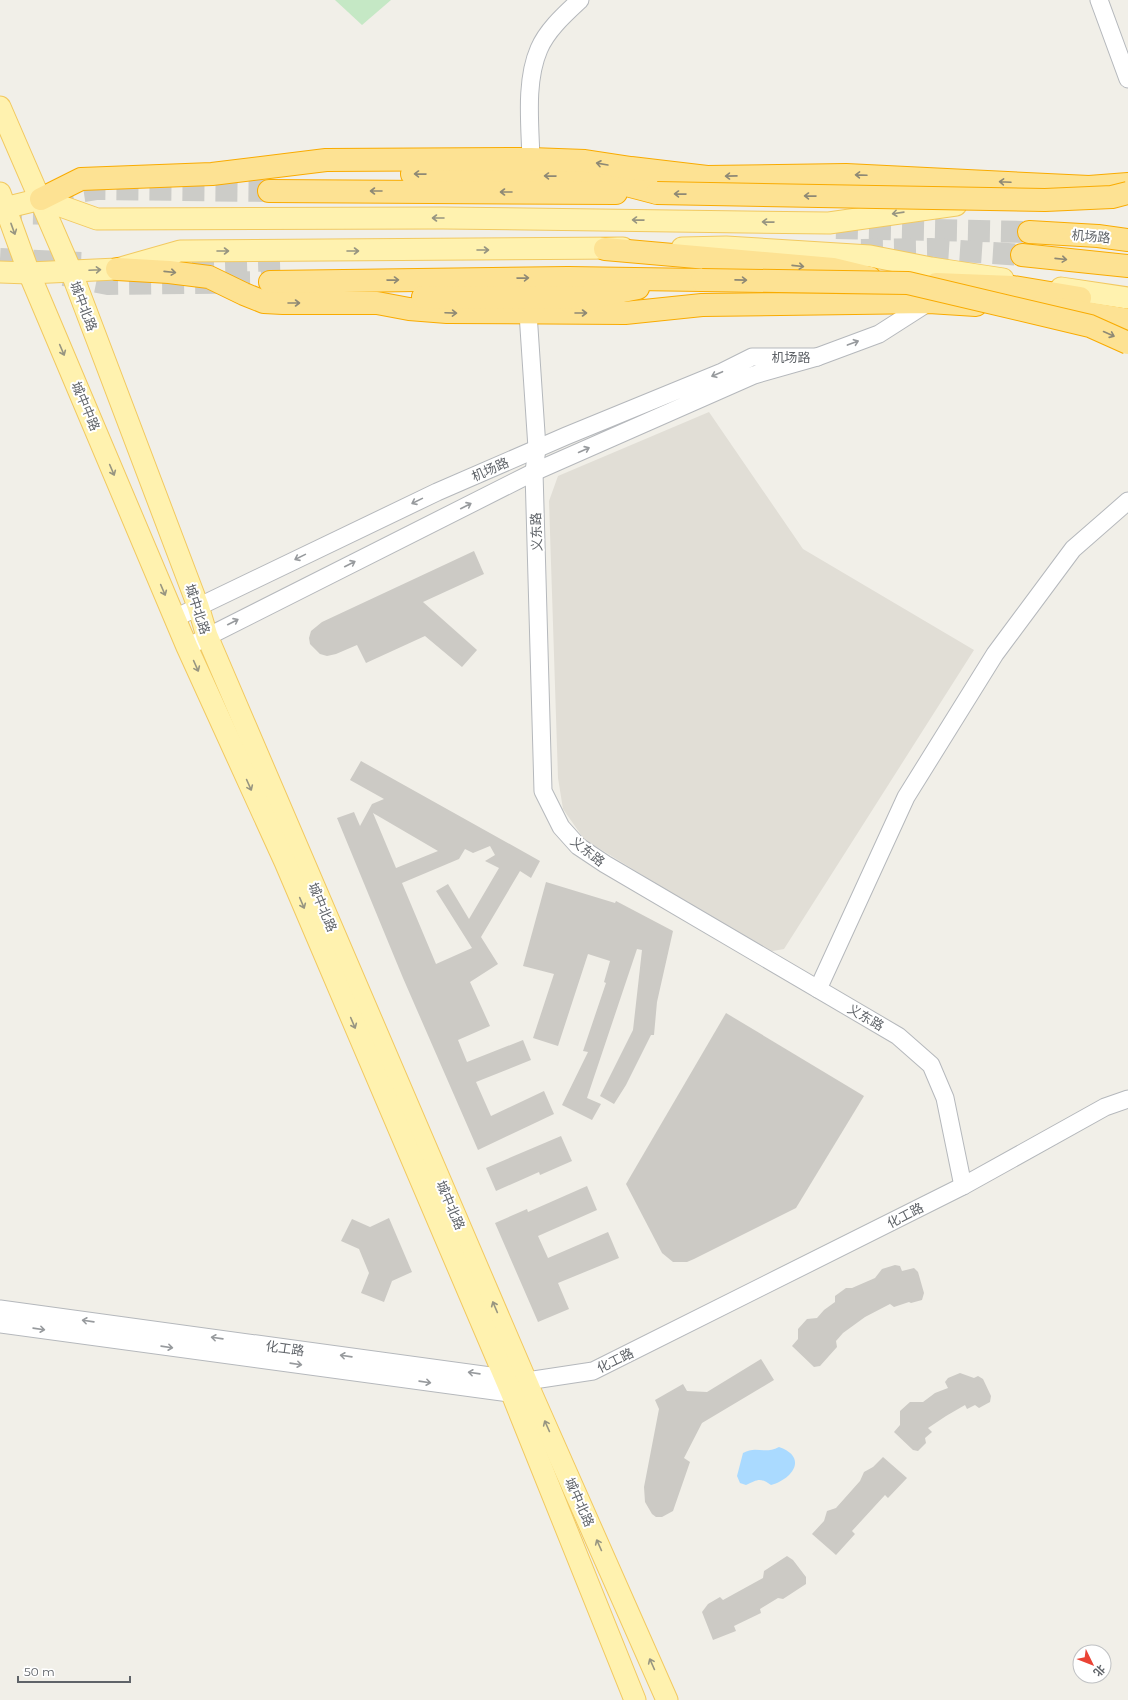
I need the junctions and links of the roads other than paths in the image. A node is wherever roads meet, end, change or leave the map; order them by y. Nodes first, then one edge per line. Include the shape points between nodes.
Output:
1 (580, 0) edge
2 (1099, 0) edge
3 (1128, 79) edge
4 (0, 107) edge
5 (531, 158) junction
6 (212, 174) junction
7 (1128, 184) edge
8 (1089, 186) junction
9 (269, 191) tunnel mouth
10 (657, 193) junction
11 (1128, 194) edge
12 (1030, 195) junction
13 (41, 200) junction
14 (1128, 201) edge
15 (2, 203) edge
16 (1029, 232) tunnel mouth
17 (1128, 240) edge
18 (606, 249) junction
19 (1022, 255) tunnel mouth
20 (1128, 266) edge
21 (117, 269) junction
22 (71, 271) junction
23 (0, 272) edge
24 (29, 273) junction
25 (698, 280) junction
26 (270, 282) tunnel mouth
27 (908, 282) junction
28 (1128, 298) edge
29 (929, 302) junction
30 (377, 303) junction
31 (1052, 309) junction
32 (528, 313) junction
33 (1128, 319) edge
34 (1128, 343) edge
35 (817, 356) junction
36 (537, 448) junction
37 (534, 472) junction
38 (1128, 501) edge
39 (198, 606) junction
40 (175, 618) junction
41 (207, 636) junction
42 (187, 647) junction
43 (818, 989) junction
44 (1128, 1099) edge
45 (962, 1186) junction
46 (0, 1309) edge
47 (0, 1324) edge
48 (519, 1387) junction
49 (635, 1700) edge
50 (667, 1700) edge

1 - 5 street via 557,22 539,48 531,74
2 - 3 street
4 - 13 main road, 城中北路
5 - 6 highway via 326,160
8 -> 5 highway via 846,175 706,177 586,161
10 -> 6 highway via 579,176
6 - 13 highway via 81,179
7 - 8 highway
8 - 12 main road
10 -> 9 highway
11 -> 10 highway, bridge via 1045,200
12 -> 13 main road via 829,222 443,218 98,219
12 - 14 highway via 1064,195
13 - 15 main road
13 - 22 main road, 城中北路
15 -> 24 main road, 城中中路
16 - 17 highway, 机场路
21 -> 18 main road via 180,251
18 - 28 main road via 726,247 870,256 931,268
18 -> 31 highway via 833,269 923,290
19 -> 20 highway
22 -> 21 main road
21 -> 30 highway via 210,277 264,302
22 - 24 main road
22 - 39 main road, 城中北路
23 - 24 main road
24 -> 40 main road, 城中中路
26 -> 25 highway via 568,278
25 -> 27 highway, bridge
25 - 30 highway via 588,298 409,297
27 - 33 highway, bridge via 1013,287 1089,299
27 -> 34 highway, bridge via 1090,326
29 - 31 highway
32 -> 29 highway via 625,313 702,304
35 -> 29 street via 879,334
30 -> 32 highway via 447,312
31 - 33 highway
32 - 36 street, 义东路
35 -> 36 street, 机场路 via 752,357 722,372
37 -> 35 street, 机场路 via 754,376
36 - 37 street, 义东路
36 -> 39 street, 机场路 via 437,492
41 -> 37 street, 机场路
37 - 43 street, 义东路 via 543,791 561,827 578,846 605,864
38 - 43 street via 1074,549 995,654 906,797
39 - 40 street, 机场路
39 - 41 main road, 城中北路
40 - 42 main road, 城中北路
41 - 42 street, 机场路
48 -> 41 main road, 城中北路
42 -> 48 main road, 城中北路
43 - 45 street, 义东路 via 898,1036 931,1064 945,1098
44 - 45 street, 化工路 via 1105,1107
45 - 48 street, 化工路 via 593,1372
48 -> 46 street, 化工路
47 -> 48 street, 化工路
48 - 49 main road, 城中北路
50 -> 48 main road, 城中北路

